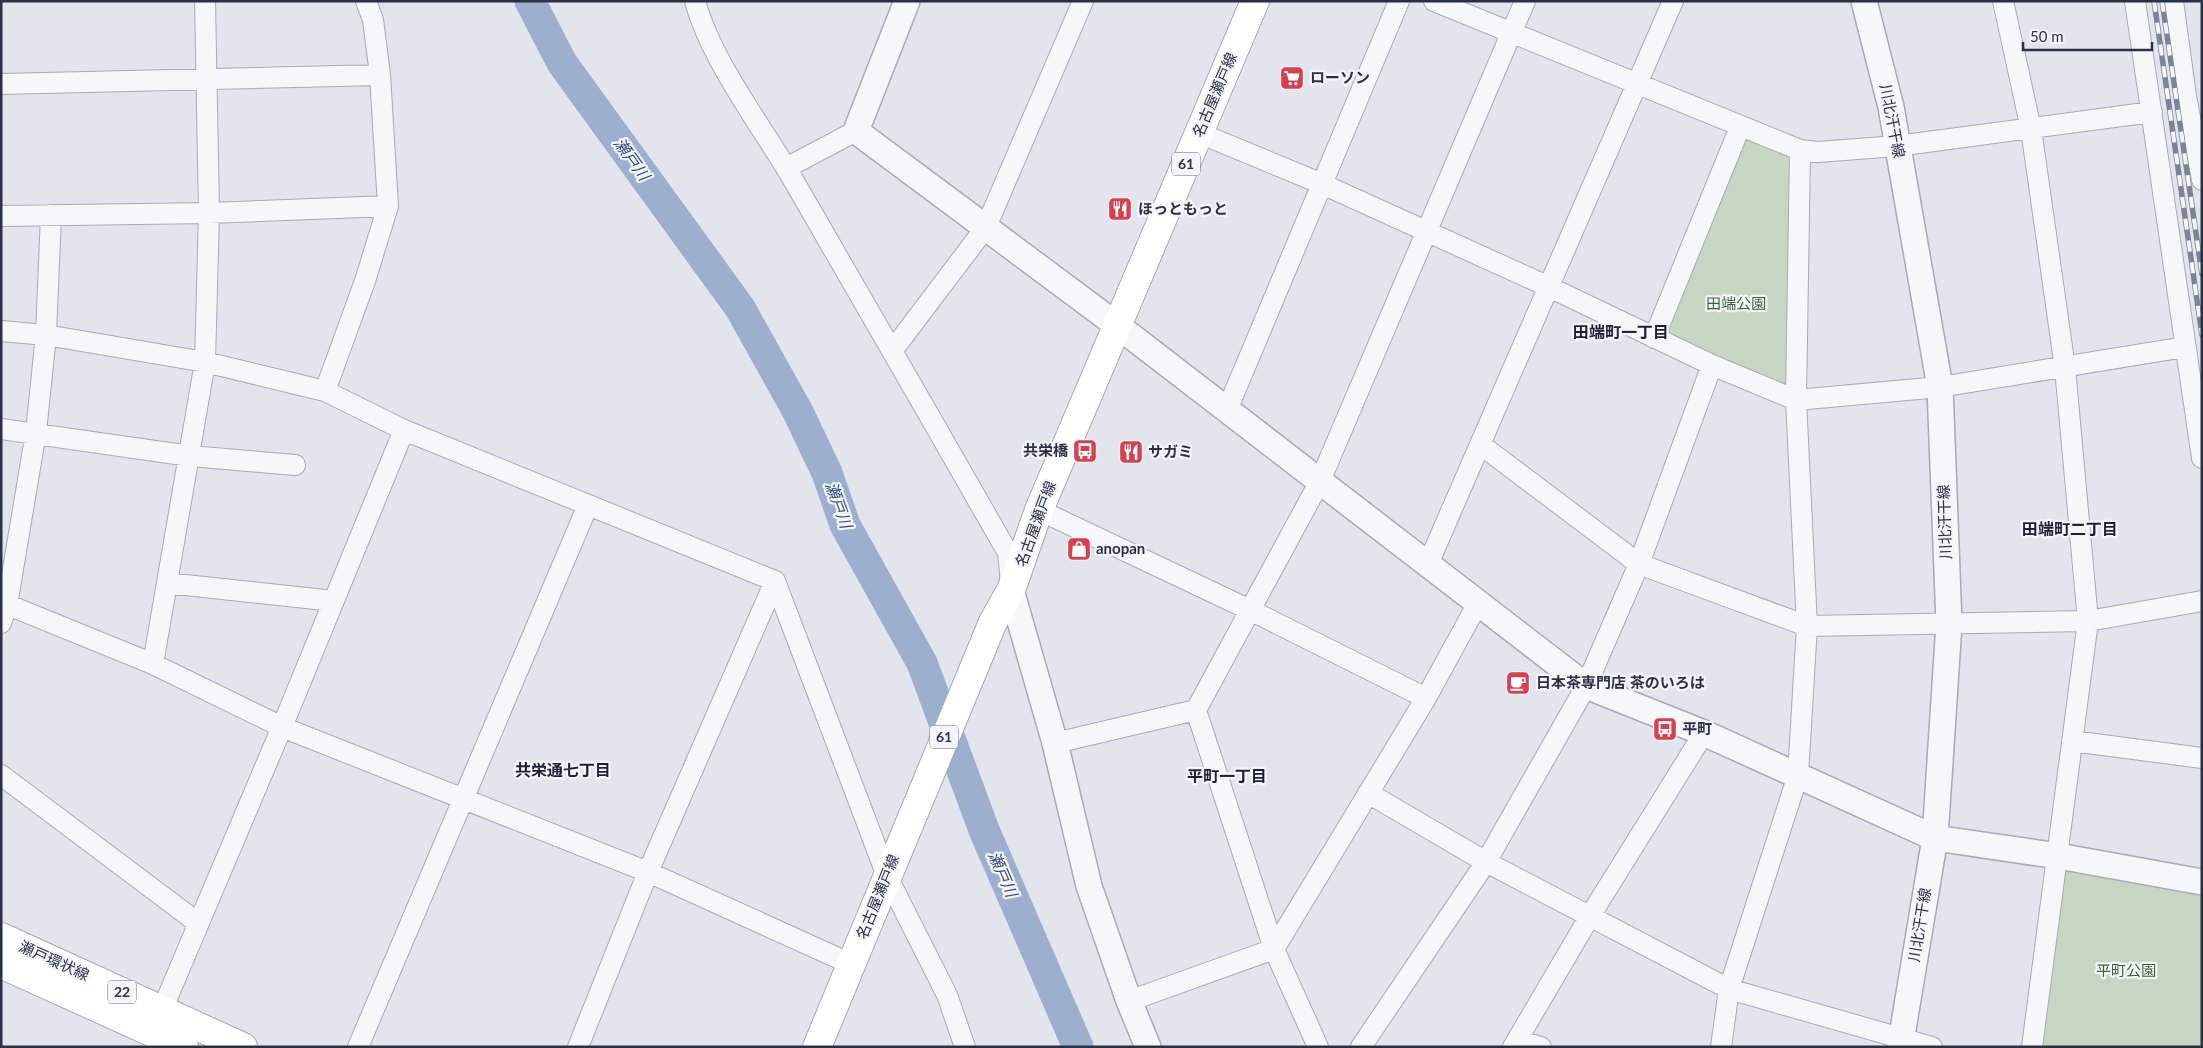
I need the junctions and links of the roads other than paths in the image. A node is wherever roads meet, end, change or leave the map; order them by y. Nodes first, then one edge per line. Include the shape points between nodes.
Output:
1 (205, 1) edge
2 (366, 1) edge
3 (695, 1) edge
4 (907, 1) edge
5 (1083, 1) edge
6 (1255, 1) edge
7 (1399, 1) edge
8 (1434, 1) edge
9 (1525, 1) edge
10 (1673, 1) edge
11 (1864, 1) edge
12 (2003, 1) edge
13 (2135, 1) edge
14 (2173, 1) edge
15 (1512, 34) junction
16 (380, 76) junction
17 (207, 80) junction
18 (1637, 83) junction
19 (1, 84) edge
20 (2194, 96) edge
21 (2152, 112) junction
22 (1740, 127) junction
23 (2031, 129) junction
24 (856, 130) junction
25 (1199, 133) junction
26 (1897, 146) junction
27 (1800, 150) junction
28 (786, 168) junction
29 (2202, 180) edge
30 (1320, 183) junction
31 (388, 206) junction
32 (209, 213) junction
33 (51, 215) junction
34 (1, 216) edge
35 (986, 227) junction
36 (1427, 232) junction
37 (1547, 286) junction
38 (1118, 326) junction
39 (1, 331) edge
40 (46, 335) junction
41 (1654, 338) junction
42 (2185, 347) junction
43 (892, 351) junction
44 (205, 362) junction
45 (1712, 366) junction
46 (2065, 368) junction
47 (1940, 387) junction
48 (325, 391) junction
49 (1796, 400) junction
50 (1227, 410) junction
51 (1, 429) edge
52 (404, 430) junction
53 (36, 432) junction
54 (1481, 445) junction
55 (190, 456) junction
56 (2202, 458) edge
57 (294, 465) dead end
58 (1320, 481) junction
59 (588, 505) junction
60 (1039, 510) junction
61 (1428, 564) junction
62 (1639, 564) junction
63 (775, 581) junction
64 (167, 583) junction
65 (1012, 590) junction
66 (334, 601) junction
67 (2202, 601) edge
68 (1478, 603) junction
69 (3, 610) edge
70 (1250, 610) junction
71 (2088, 621) junction
72 (1949, 624) junction
73 (1807, 626) junction
74 (152, 664) junction
75 (1586, 686) junction
76 (1426, 698) junction
77 (1196, 710) junction
78 (282, 727) junction
79 (1704, 733) junction
80 (2072, 741) junction
81 (1056, 742) junction
82 (2202, 758) edge
83 (1, 775) edge
84 (1798, 775) junction
85 (1368, 793) junction
86 (461, 799) junction
87 (1935, 838) junction
88 (2058, 856) junction
89 (1486, 862) junction
90 (892, 865) junction
91 (648, 872) junction
92 (2202, 882) edge
93 (1590, 916) junction
94 (198, 923) junction
95 (1, 937) edge
96 (1274, 949) junction
97 (1, 964) edge
98 (851, 964) junction
99 (1729, 989) junction
100 (1129, 1001) junction
101 (162, 1010) junction
102 (1901, 1042) edge
103 (1515, 1043) edge
104 (180, 1046) edge
105 (243, 1047) edge
106 (358, 1047) edge
107 (578, 1047) edge
108 (817, 1047) edge
109 (965, 1047) edge
110 (1148, 1047) edge
111 (1318, 1047) edge
112 (1361, 1047) edge
113 (1541, 1047) edge
114 (1721, 1047) edge
115 (1932, 1047) edge
116 (2032, 1047) edge

1 - 17 street
2 - 16 street
3 - 28 street via 701,23
4 - 24 street
5 - 35 street
6 - 25 main road, 名古屋瀬戸線 / 61
7 - 30 street
8 - 15 street
9 - 15 street
10 - 18 street
11 - 26 street, 川北汗干線 via 1891,107
12 - 23 street
13 - 21 street
14 - 20 street
15 - 18 street
15 - 36 street
16 - 17 street
16 - 31 street
17 - 19 street
17 - 32 street
18 - 22 street
18 - 37 street
20 - 29 street
21 - 23 street
21 - 42 street
22 - 27 street
22 - 41 street
23 - 26 street
23 - 46 street
24 - 28 street
24 - 35 street
25 - 30 street
25 - 38 main road, 名古屋瀬戸線 / 61
26 - 27 street via 1818,152
26 - 47 street, 川北汗干線
27 - 49 street
28 - 43 street
30 - 36 street
30 - 50 street
31 - 32 street
31 - 48 street
32 - 33 street
32 - 44 street
33 - 34 street
33 - 40 street
35 - 38 street
35 - 43 street
36 - 37 street
36 - 58 street
37 - 41 street
37 - 54 street
38 - 50 street
38 - 60 main road, 名古屋瀬戸線 / 61
39 - 40 street
40 - 44 street
40 - 53 street
41 - 45 street
42 - 46 street
42 - 56 street
43 - 65 street via 1008,553
44 - 48 street
44 - 55 street
45 - 49 street
45 - 62 street
46 - 47 street
46 - 71 street
47 - 49 street
47 - 72 street, 川北汗干線
48 - 52 street
49 - 73 street
50 - 58 street
51 - 53 street
52 - 59 street
52 - 66 street
53 - 55 street
53 - 69 street
54 - 61 street
54 - 62 street
55 - 57 street
55 - 64 street
58 - 61 street
58 - 70 street
59 - 63 street
59 - 86 street
60 - 65 main road, 名古屋瀬戸線 / 61
60 - 70 street
61 - 68 street
62 - 73 street
62 - 75 street
63 - 90 street
63 - 91 street
64 - 66 street
64 - 74 street
65 - 81 street
65 - 90 main road, 名古屋瀬戸線 / 61 via 992,622
66 - 78 street
67 - 71 street
68 - 75 street
68 - 76 street
69 - 74 street
70 - 76 street
70 - 77 street
71 - 72 street
71 - 80 street
72 - 73 street
72 - 87 street, 川北汗干線
73 - 84 street
74 - 78 street
75 - 79 street
75 - 89 street
76 - 85 street
77 - 81 street
77 - 96 street
78 - 86 street
78 - 94 street
79 - 84 street
79 - 93 street
80 - 82 street
80 - 88 street
81 - 100 street via 1090,886
83 - 94 street
84 - 87 street
84 - 99 street
85 - 89 street
85 - 96 street
86 - 91 street
86 - 106 street
87 - 88 street
87 - 102 street, 川北汗干線
88 - 92 street
88 - 116 street
89 - 93 street
89 - 112 street
90 - 98 main road, 名古屋瀬戸線 / 61
90 - 109 street via 947,995
91 - 98 street
91 - 107 street
93 - 99 street
93 - 103 street
94 - 101 street
95 - 101 main road, 瀬戸環状線 / 22
96 - 100 street
96 - 111 street
97 - 104 main road, 瀬戸環状線 / 22
98 - 108 main road, 名古屋瀬戸線 / 61
99 - 102 street
99 - 114 street
100 - 110 street
101 - 105 main road, 瀬戸環状線 / 22
102 - 115 street
103 - 113 street

